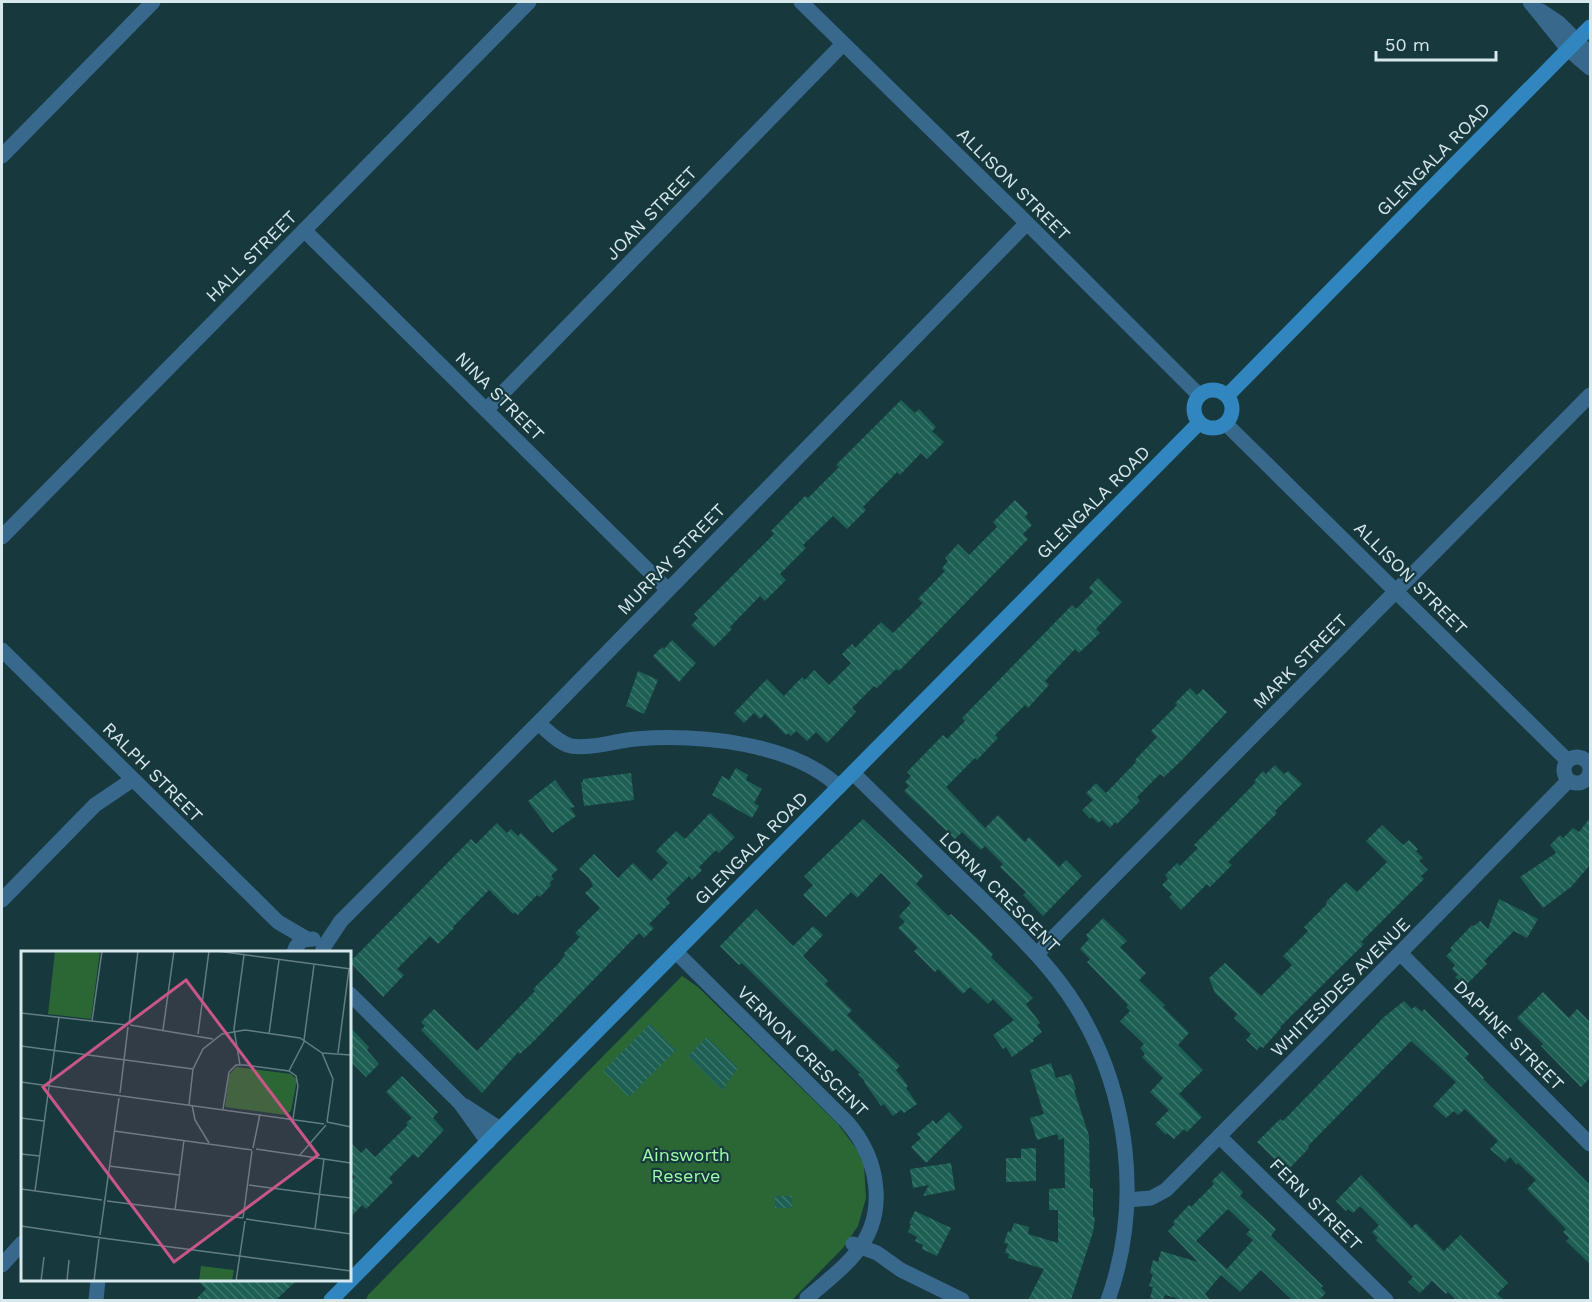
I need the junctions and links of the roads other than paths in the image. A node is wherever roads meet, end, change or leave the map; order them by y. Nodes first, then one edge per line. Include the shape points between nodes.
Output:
1 (153, 2) edge
2 (529, 2) edge
3 (801, 2) edge
4 (1533, 5) edge
5 (1590, 27) edge
6 (843, 44) junction
7 (1573, 44) junction
8 (1590, 54) edge
9 (1590, 68) edge
10 (2, 156) edge
11 (1026, 223) junction
12 (304, 230) junction
13 (1199, 395) junction
14 (1590, 395) edge
15 (1227, 396) junction
16 (486, 410) junction
17 (1199, 423) junction
18 (1226, 423) junction
19 (2, 537) edge
20 (668, 590) junction
21 (1396, 591) junction
22 (2, 650) edge
23 (542, 718) junction
24 (1589, 760) edge
25 (1568, 761) junction
26 (121, 768) junction
27 (853, 772) junction
28 (132, 780) junction
29 (1569, 780) junction
30 (1588, 782) edge
31 (838, 787) junction
32 (95, 805) junction
33 (2, 900) edge
34 (278, 922) junction
35 (317, 945) edge
36 (293, 951) edge
37 (294, 951) edge
38 (676, 952) junction
39 (1400, 953) junction
40 (1037, 954) junction
41 (351, 995) edge
42 (460, 1103) junction
43 (500, 1130) junction
44 (1219, 1136) junction
45 (488, 1142) junction
46 (1590, 1143) edge
47 (1127, 1200) junction
48 (21, 1244) edge
49 (857, 1247) junction
50 (2, 1265) edge
51 (351, 1280) edge
52 (98, 1281) edge
53 (350, 1281) edge
54 (805, 1299) edge
55 (96, 1300) edge
56 (331, 1300) edge
57 (962, 1300) edge
58 (1108, 1300) edge
59 (1386, 1300) edge

1 - 10 street
2 - 12 street, HALL STREET
3 - 6 street, ALLISON STREET
4 - 7 street via 1552,30
5 - 7 street, GLENGALA ROAD
6 - 11 street, ALLISON STREET
6 - 16 street, JOAN STREET
7 - 8 street
7 - 9 street
7 - 15 street, GLENGALA ROAD
11 - 13 street, ALLISON STREET
11 - 20 street, MURRAY STREET
12 - 16 street, NINA STREET
12 - 19 street, HALL STREET
13 - 15 street via 1213,389
13 - 17 street via 1193,410
14 - 21 street, MARK STREET
15 - 18 street via 1232,408
16 - 20 street, NINA STREET
17 - 18 street via 1211,428
17 - 27 street, GLENGALA ROAD
18 - 21 street, ALLISON STREET
20 - 23 street, MURRAY STREET
21 - 25 street, ALLISON STREET
21 - 40 street, MARK STREET
22 - 26 street, RALPH STREET
23 - 31 street via 579,746 682,737 740,743 815,768
23 - 35 street, MURRAY STREET
24 - 25 street via 1576,757
24 - 30 street
25 - 29 street via 1564,773
26 - 28 street, RALPH STREET
26 - 32 street
27 - 31 street, GLENGALA ROAD
27 - 40 street, LORNA CRESCENT
28 - 32 street
28 - 34 street, RALPH STREET
29 - 30 street
29 - 39 street, WHITESIDES AVENUE
31 - 38 street, GLENGALA ROAD
32 - 33 street
34 - 35 street, RALPH STREET
34 - 36 street, RALPH STREET
35 - 37 street, MURRAY STREET via 298,943
38 - 43 street, GLENGALA ROAD
38 - 49 street, VERNON CRESCENT via 854,1130 868,1152 876,1193
39 - 44 street, WHITESIDES AVENUE
39 - 46 street, DAPHNE STREET
40 - 47 street, LORNA CRESCENT via 1076,1006 1100,1052 1125,1141
41 - 42 street
42 - 43 street
42 - 45 street
43 - 45 street, GLENGALA ROAD
44 - 47 street, WHITESIDES AVENUE via 1166,1190 1151,1198
44 - 59 street, FERN STREET
45 - 51 street, GLENGALA ROAD
47 - 58 street, LORNA CRESCENT via 1125,1235
48 - 50 street
49 - 54 street, VERNON CRESCENT
49 - 57 street via 877,1253
52 - 55 street
53 - 56 street, GLENGALA ROAD

